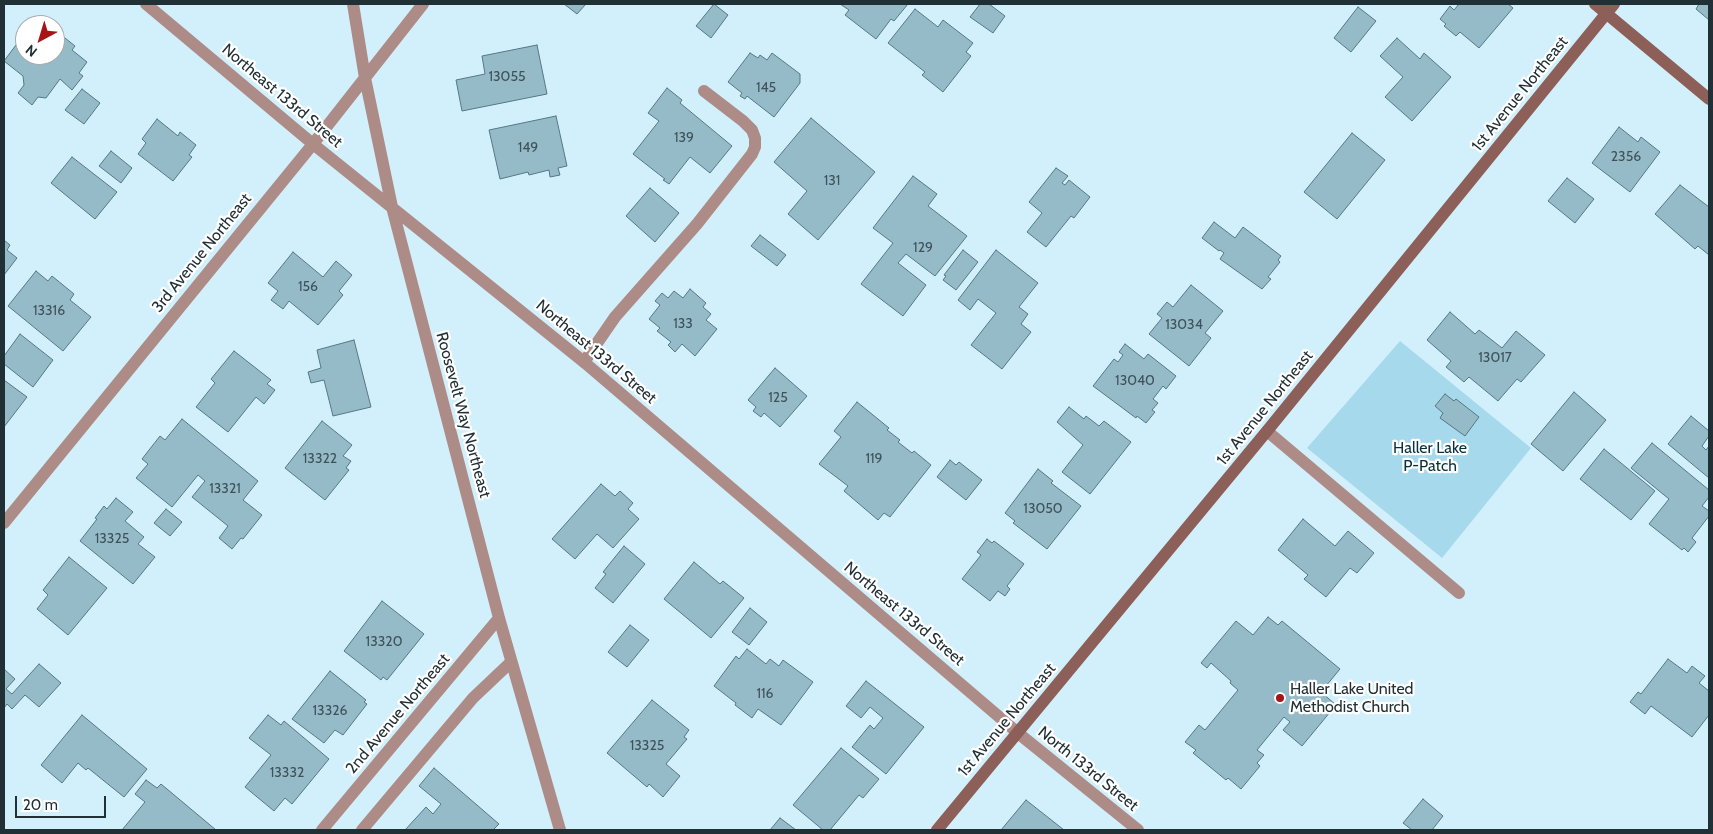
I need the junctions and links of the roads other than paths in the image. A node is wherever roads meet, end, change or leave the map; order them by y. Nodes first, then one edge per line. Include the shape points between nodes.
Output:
1 (146, 4) edge
2 (354, 4) edge
3 (423, 4) edge
4 (1595, 4) edge
5 (1610, 8) edge
6 (364, 78) junction
7 (704, 91) dead end
8 (1709, 99) edge
9 (313, 144) junction
10 (392, 207) junction
11 (584, 362) junction
12 (1267, 431) junction
13 (4, 523) edge
14 (1459, 593) dead end
15 (499, 618) junction
16 (511, 662) junction
17 (1018, 733) junction
18 (322, 830) edge
19 (362, 830) edge
20 (560, 830) edge
21 (937, 830) edge
22 (1138, 830) edge

1 - 9 street, Northeast 133rd Street
2 - 6 street, Roosevelt Way Northeast
3 - 6 street, 3rd Avenue Northeast
4 - 5 street
5 - 8 street
5 - 12 street, 1st Avenue Northeast
6 - 9 street, 3rd Avenue Northeast
6 - 10 street, Roosevelt Way Northeast
7 - 11 street via 752,130 755,147 752,154 697,224 616,317
9 - 10 street, Northeast 133rd Street
9 - 13 street, 3rd Avenue Northeast
10 - 11 street, Northeast 133rd Street
10 - 15 street, Roosevelt Way Northeast
11 - 17 street, Northeast 133rd Street
12 - 14 street
12 - 17 street, 1st Avenue Northeast
15 - 16 street, Roosevelt Way Northeast
15 - 18 street, 2nd Avenue Northeast
16 - 19 street via 473,698
16 - 20 street, Roosevelt Way Northeast
17 - 21 street, 1st Avenue Northeast
17 - 22 street, North 133rd Street

